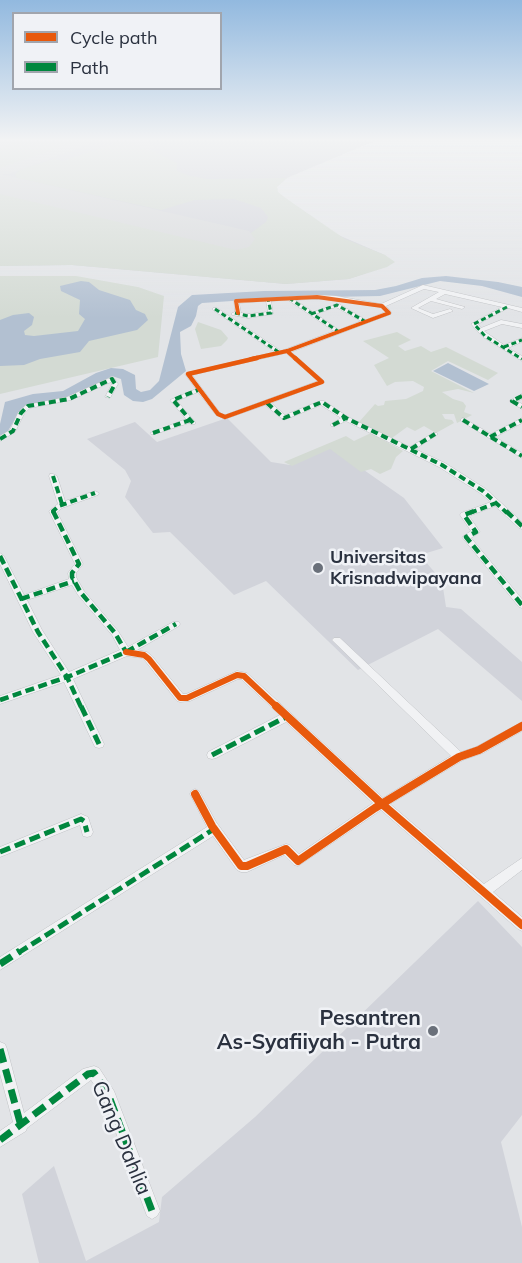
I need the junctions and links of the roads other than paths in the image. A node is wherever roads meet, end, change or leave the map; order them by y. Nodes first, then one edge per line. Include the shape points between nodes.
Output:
1 (444, 292) junction
2 (324, 297) junction
3 (289, 298) junction
4 (268, 299) junction
5 (430, 299) junction
6 (337, 305) junction
7 (382, 306) junction
8 (462, 307) dead end
9 (507, 307) junction
10 (215, 309) dead end
11 (450, 310) dead end
12 (522, 310) edge
13 (238, 313) junction
14 (311, 314) junction
15 (226, 316) junction
16 (366, 322) junction
17 (522, 326) edge
18 (480, 331) junction
19 (339, 332) junction
20 (522, 340) edge
21 (504, 346) junction
22 (284, 352) junction
23 (522, 359) edge
24 (198, 390) junction
25 (522, 396) edge
26 (108, 397) dead end
27 (267, 403) junction
28 (522, 407) edge
29 (346, 417) junction
30 (463, 420) dead end
31 (522, 420) edge
32 (333, 425) dead end
33 (153, 433) dead end
34 (435, 434) dead end
35 (490, 437) junction
36 (0, 439) edge
37 (411, 449) junction
38 (522, 456) edge
39 (53, 477) dead end
40 (95, 493) dead end
41 (496, 503) junction
42 (62, 504) junction
43 (522, 526) edge
44 (2, 561) edge
45 (74, 581) junction
46 (21, 599) junction
47 (522, 605) edge
48 (176, 624) dead end
49 (337, 640) dead end
50 (126, 652) junction
51 (68, 677) junction
52 (0, 700) edge
53 (288, 716) junction
54 (522, 726) edge
55 (99, 744) dead end
56 (212, 755) dead end
57 (459, 757) junction
58 (195, 794) dead end
59 (382, 804) junction
60 (214, 829) junction
61 (87, 832) dead end
62 (0, 852) edge
63 (522, 863) edge
64 (484, 891) junction
65 (522, 925) edge
66 (0, 964) edge
67 (0, 1048) edge
68 (21, 1126) junction
69 (0, 1140) edge
70 (152, 1211) dead end

1 - 5 street
1 - 7 street via 423,287
1 - 9 street
2 - 3 street
2 - 6 street
2 - 7 street
3 - 4 street
3 - 14 street
4 - 13 street via 236,302
4 - 13 street via 271,313
5 - 8 street
5 - 11 street via 414,308 433,316
6 - 14 street
6 - 16 street
7 - 16 street via 389,313
9 - 12 street
9 - 18 street via 475,323
10 - 15 street
13 - 15 street
14 - 19 street
15 - 22 street
16 - 19 street
17 - 18 street via 501,322
18 - 21 street
19 - 22 street
20 - 21 street
21 - 23 street
22 - 24 street via 189,373
22 - 27 street via 322,382
24 - 27 street via 225,417
24 - 33 street via 173,400 191,421
25 - 28 street via 512,402
26 - 36 street via 115,384 112,379 69,399 28,406 13,431
27 - 29 street via 284,418 322,402
29 - 32 street
29 - 37 street
30 - 35 street
31 - 35 street
34 - 37 street
35 - 38 street
37 - 41 street via 483,491
39 - 42 street
40 - 42 street
41 - 43 street
41 - 47 street via 464,515 476,532 466,537
42 - 45 street via 53,511 78,564 71,575
44 - 46 street
45 - 46 street
45 - 50 street
46 - 51 street
48 - 50 street
49 - 57 street
50 - 51 street
50 - 53 street via 144,655 180,698 241,674
51 - 52 street
51 - 55 street
53 - 56 street
53 - 59 street
54 - 57 street
57 - 59 street
58 - 60 street
59 - 60 street via 298,861 282,849 241,866
59 - 64 street
60 - 66 street
61 - 62 street via 81,819
63 - 64 street
64 - 65 street
67 - 68 street
68 - 69 street, Gang Dahlia
68 - 70 street, Gang Dahlia via 94,1073 107,1091

